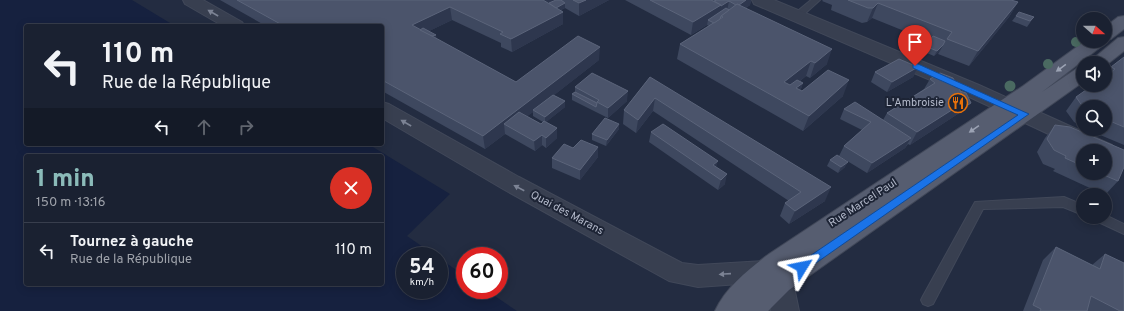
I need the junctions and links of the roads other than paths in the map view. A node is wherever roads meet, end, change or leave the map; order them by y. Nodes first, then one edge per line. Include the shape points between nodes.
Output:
1 (191, 0) edge
2 (760, 0) edge
3 (816, 0) edge
4 (797, 16) junction
5 (1124, 21) edge
6 (233, 24) edge
7 (1112, 30) edge
8 (1124, 42) edge
9 (1089, 48) edge
10 (1106, 56) edge
11 (1076, 77) edge
12 (384, 110) edge
13 (1015, 110) junction
14 (1089, 144) edge
15 (1112, 155) edge
16 (1124, 160) edge
17 (1076, 207) edge
18 (1112, 223) edge
19 (1124, 228) edge
20 (772, 277) junction
21 (928, 300) dead end
22 (729, 311) edge
23 (751, 311) edge
24 (785, 311) edge

6 -> 1 street
2 - 4 street
3 - 4 lane
4 - 13 street
5 - 7 main road
8 - 10 main road
9 -> 13 main road
11 - 13 main road
20 -> 12 street, Quai des Marans via 698,276 678,273 511,183
13 - 14 street
13 - 20 main road, Rue Marcel Paul
15 - 16 street
17 - 21 lane via 1064,202 979,205
18 - 19 lane
20 - 22 main road, Rue Marcel Paul via 743,291
20 - 23 main road, Rue Marcel Paul via 765,295
20 - 24 street

